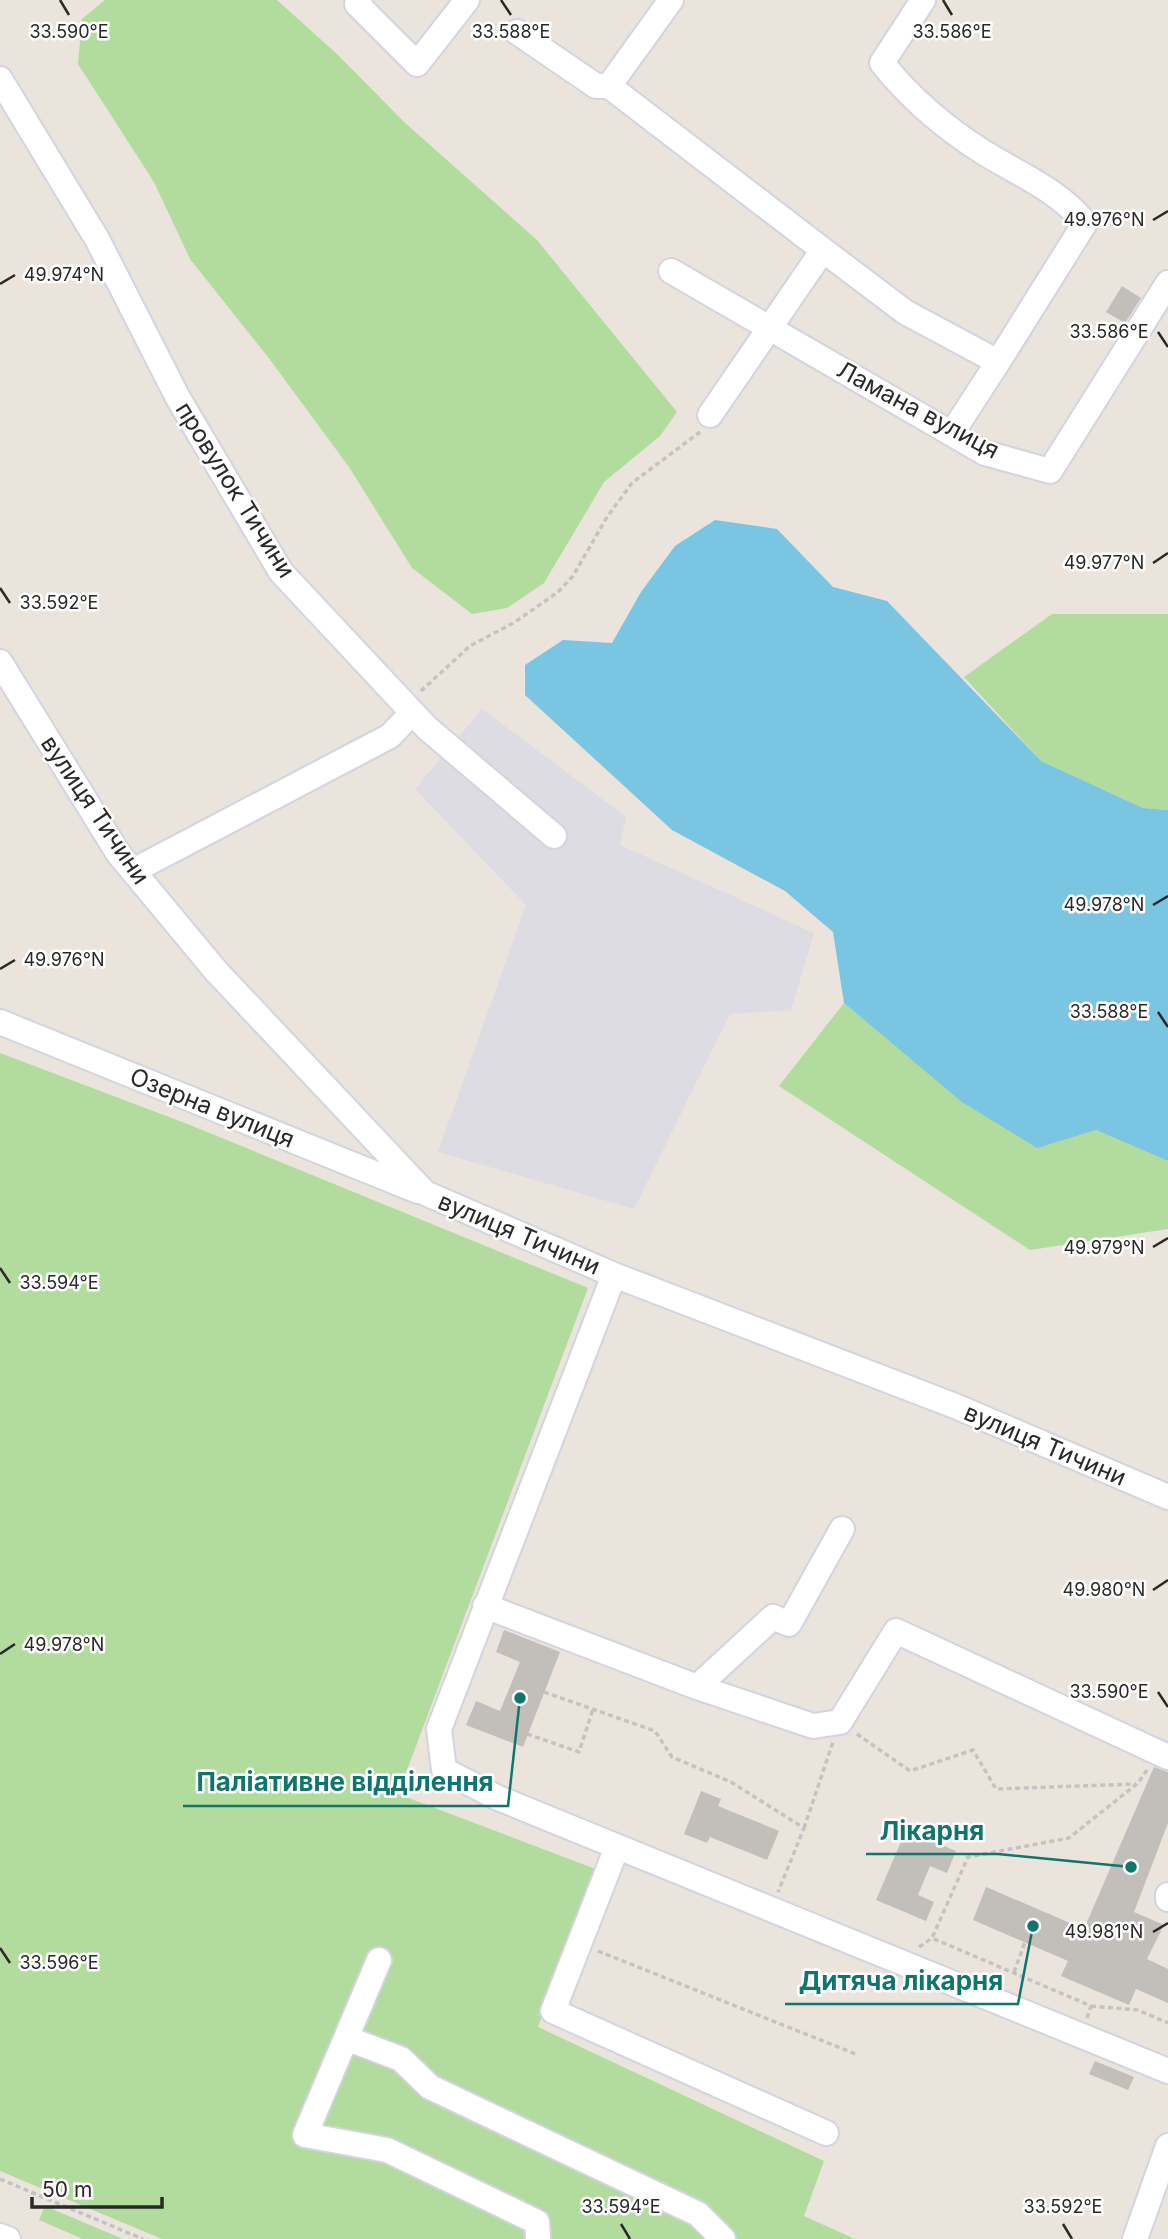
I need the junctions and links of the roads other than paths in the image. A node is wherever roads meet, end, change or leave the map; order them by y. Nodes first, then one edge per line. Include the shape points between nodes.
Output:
1 (359, 0) edge
2 (467, 0) edge
3 (671, 0) edge
4 (923, 0) edge
5 (517, 32) dead end
6 (0, 79) edge
7 (609, 86) junction
8 (823, 250) junction
9 (671, 271) dead end
10 (1166, 289) edge
11 (769, 328) junction
12 (998, 362) junction
13 (710, 415) road end
14 (952, 433) junction
15 (0, 662) edge
16 (412, 713) junction
17 (554, 836) dead end
18 (133, 871) junction
19 (0, 1022) edge
20 (425, 1193) junction
21 (614, 1275) junction
22 (1168, 1497) edge
23 (842, 1529) dead end
24 (485, 1606) junction
25 (697, 1687) junction
26 (1163, 1755) edge
27 (617, 1847) junction
28 (379, 1960) dead end
29 (346, 2038) junction
30 (1168, 2071) edge
31 (826, 2133) dead end
32 (1168, 2146) edge
33 (0, 2236) edge
34 (8, 2239) edge
35 (538, 2239) edge
36 (723, 2239) edge
37 (1135, 2239) edge

1 - 2 street via 357,4 417,64
3 - 7 street
4 - 12 street via 882,63 907,95 980,150 1070,204 1085,223
5 - 7 street via 596,86
6 - 16 street, провулок Тичини via 97,239 178,398 281,572
7 - 8 street
8 - 11 street
8 - 12 street via 905,312
9 - 11 street, Ламана вулиця
10 - 14 street, Ламана вулиця via 1050,471 985,453
11 - 13 street
11 - 14 street, Ламана вулиця
12 - 14 street
15 - 18 street, вулиця Тичини
16 - 17 street, провулок Тичини
16 - 18 street via 390,736
18 - 20 street, вулиця Тичини via 216,971
19 - 20 street, Озерна вулиця
20 - 21 street, вулиця Тичини
21 - 22 street, вулиця Тичини via 955,1406
21 - 24 street
23 - 25 street via 789,1624 773,1617
24 - 25 street
24 - 27 street via 439,1729 444,1770 498,1798
25 - 26 street via 813,1726 840,1722 896,1631
27 - 30 street
27 - 31 street via 553,2011
28 - 29 street
29 - 35 street via 305,2135 387,2150 537,2222
29 - 36 street via 401,2059 430,2087 698,2214
32 - 37 street
33 - 34 street

